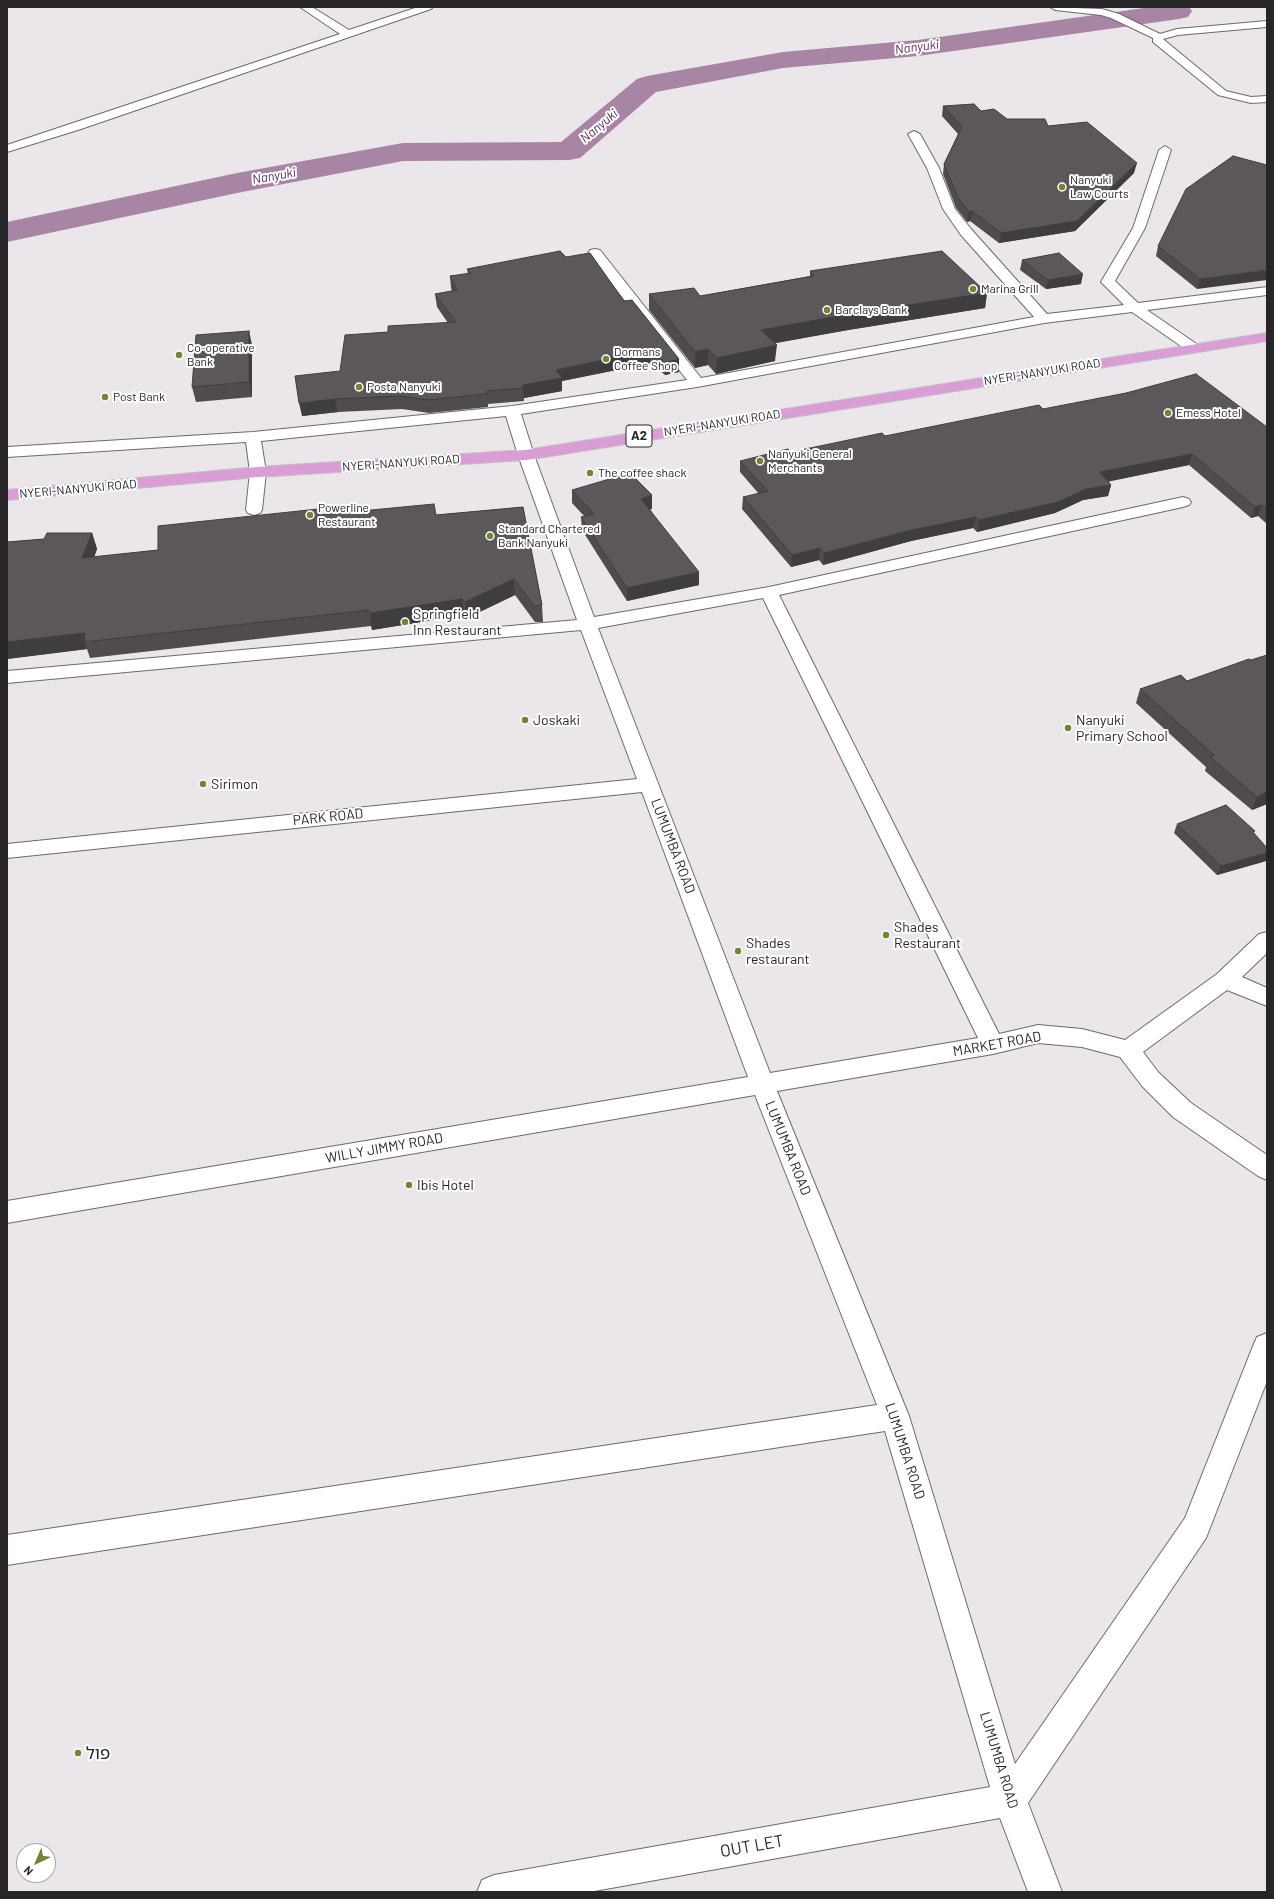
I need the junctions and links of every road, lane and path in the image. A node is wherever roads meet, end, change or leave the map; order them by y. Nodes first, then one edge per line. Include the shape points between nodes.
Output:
1 (305, 7) edge
2 (428, 7) edge
3 (1055, 7) edge
4 (1267, 24) edge
5 (348, 34) junction
6 (1159, 36) junction
7 (1267, 98) edge
8 (914, 134) dead end
9 (7, 149) edge
10 (1165, 150) dead end
11 (595, 253) dead end
12 (1267, 291) edge
13 (1135, 308) junction
14 (1044, 319) junction
15 (1267, 337) edge
16 (1193, 348) junction
17 (697, 383) junction
18 (512, 411) junction
19 (253, 437) junction
20 (7, 452) edge
21 (526, 455) junction
22 (258, 472) junction
23 (7, 496) edge
24 (1182, 502) dead end
25 (254, 510) dead end
26 (769, 592) junction
27 (588, 624) junction
28 (7, 678) edge
29 (649, 784) junction
30 (7, 851) edge
31 (1267, 940) edge
32 (1225, 980) junction
33 (1267, 997) edge
34 (993, 1044) junction
35 (1128, 1050) junction
36 (762, 1083) junction
37 (1267, 1169) edge
38 (7, 1212) edge
39 (1267, 1346) edge
40 (895, 1416) junction
41 (7, 1550) edge
42 (1010, 1800) junction
43 (494, 1892) edge
44 (1045, 1892) edge

1 - 5 street
2 - 5 street
3 - 6 street via 1091,10 1115,16
4 - 6 street
5 - 9 street
6 - 7 street via 1157,40 1222,93 1251,100
8 - 14 street via 933,168 949,209 966,232
10 - 13 street via 1139,228 1108,282
11 - 17 street
12 - 13 street
13 - 14 street
13 - 16 street
14 - 17 street
15 - 16 highway, NYERI-NANYUKI ROAD / A2
16 - 21 highway, NYERI-NANYUKI ROAD / A2
17 - 18 street
18 - 19 street
18 - 21 street, LUMUMBA ROAD
19 - 20 street
19 - 22 street
21 - 22 highway, NYERI-NANYUKI ROAD / A2
21 - 27 street, LUMUMBA ROAD
22 - 23 highway, NYERI-NANYUKI ROAD / A2
22 - 25 street
24 - 26 street
26 - 27 street
26 - 34 street
27 - 28 street
27 - 29 street, LUMUMBA ROAD
29 - 30 street, PARK ROAD
29 - 36 street, LUMUMBA ROAD
31 - 32 street
32 - 33 street
32 - 35 street
34 - 35 street, MARKET ROAD via 1038,1034 1082,1038
34 - 36 street, MARKET ROAD
35 - 37 street via 1150,1079 1182,1110
36 - 38 street, WILLY JIMMY ROAD
36 - 40 street, LUMUMBA ROAD
39 - 42 street via 1196,1528
40 - 41 street
40 - 42 street, LUMUMBA ROAD
42 - 43 street, OUT LET
42 - 44 street, LUMUMBA ROAD

